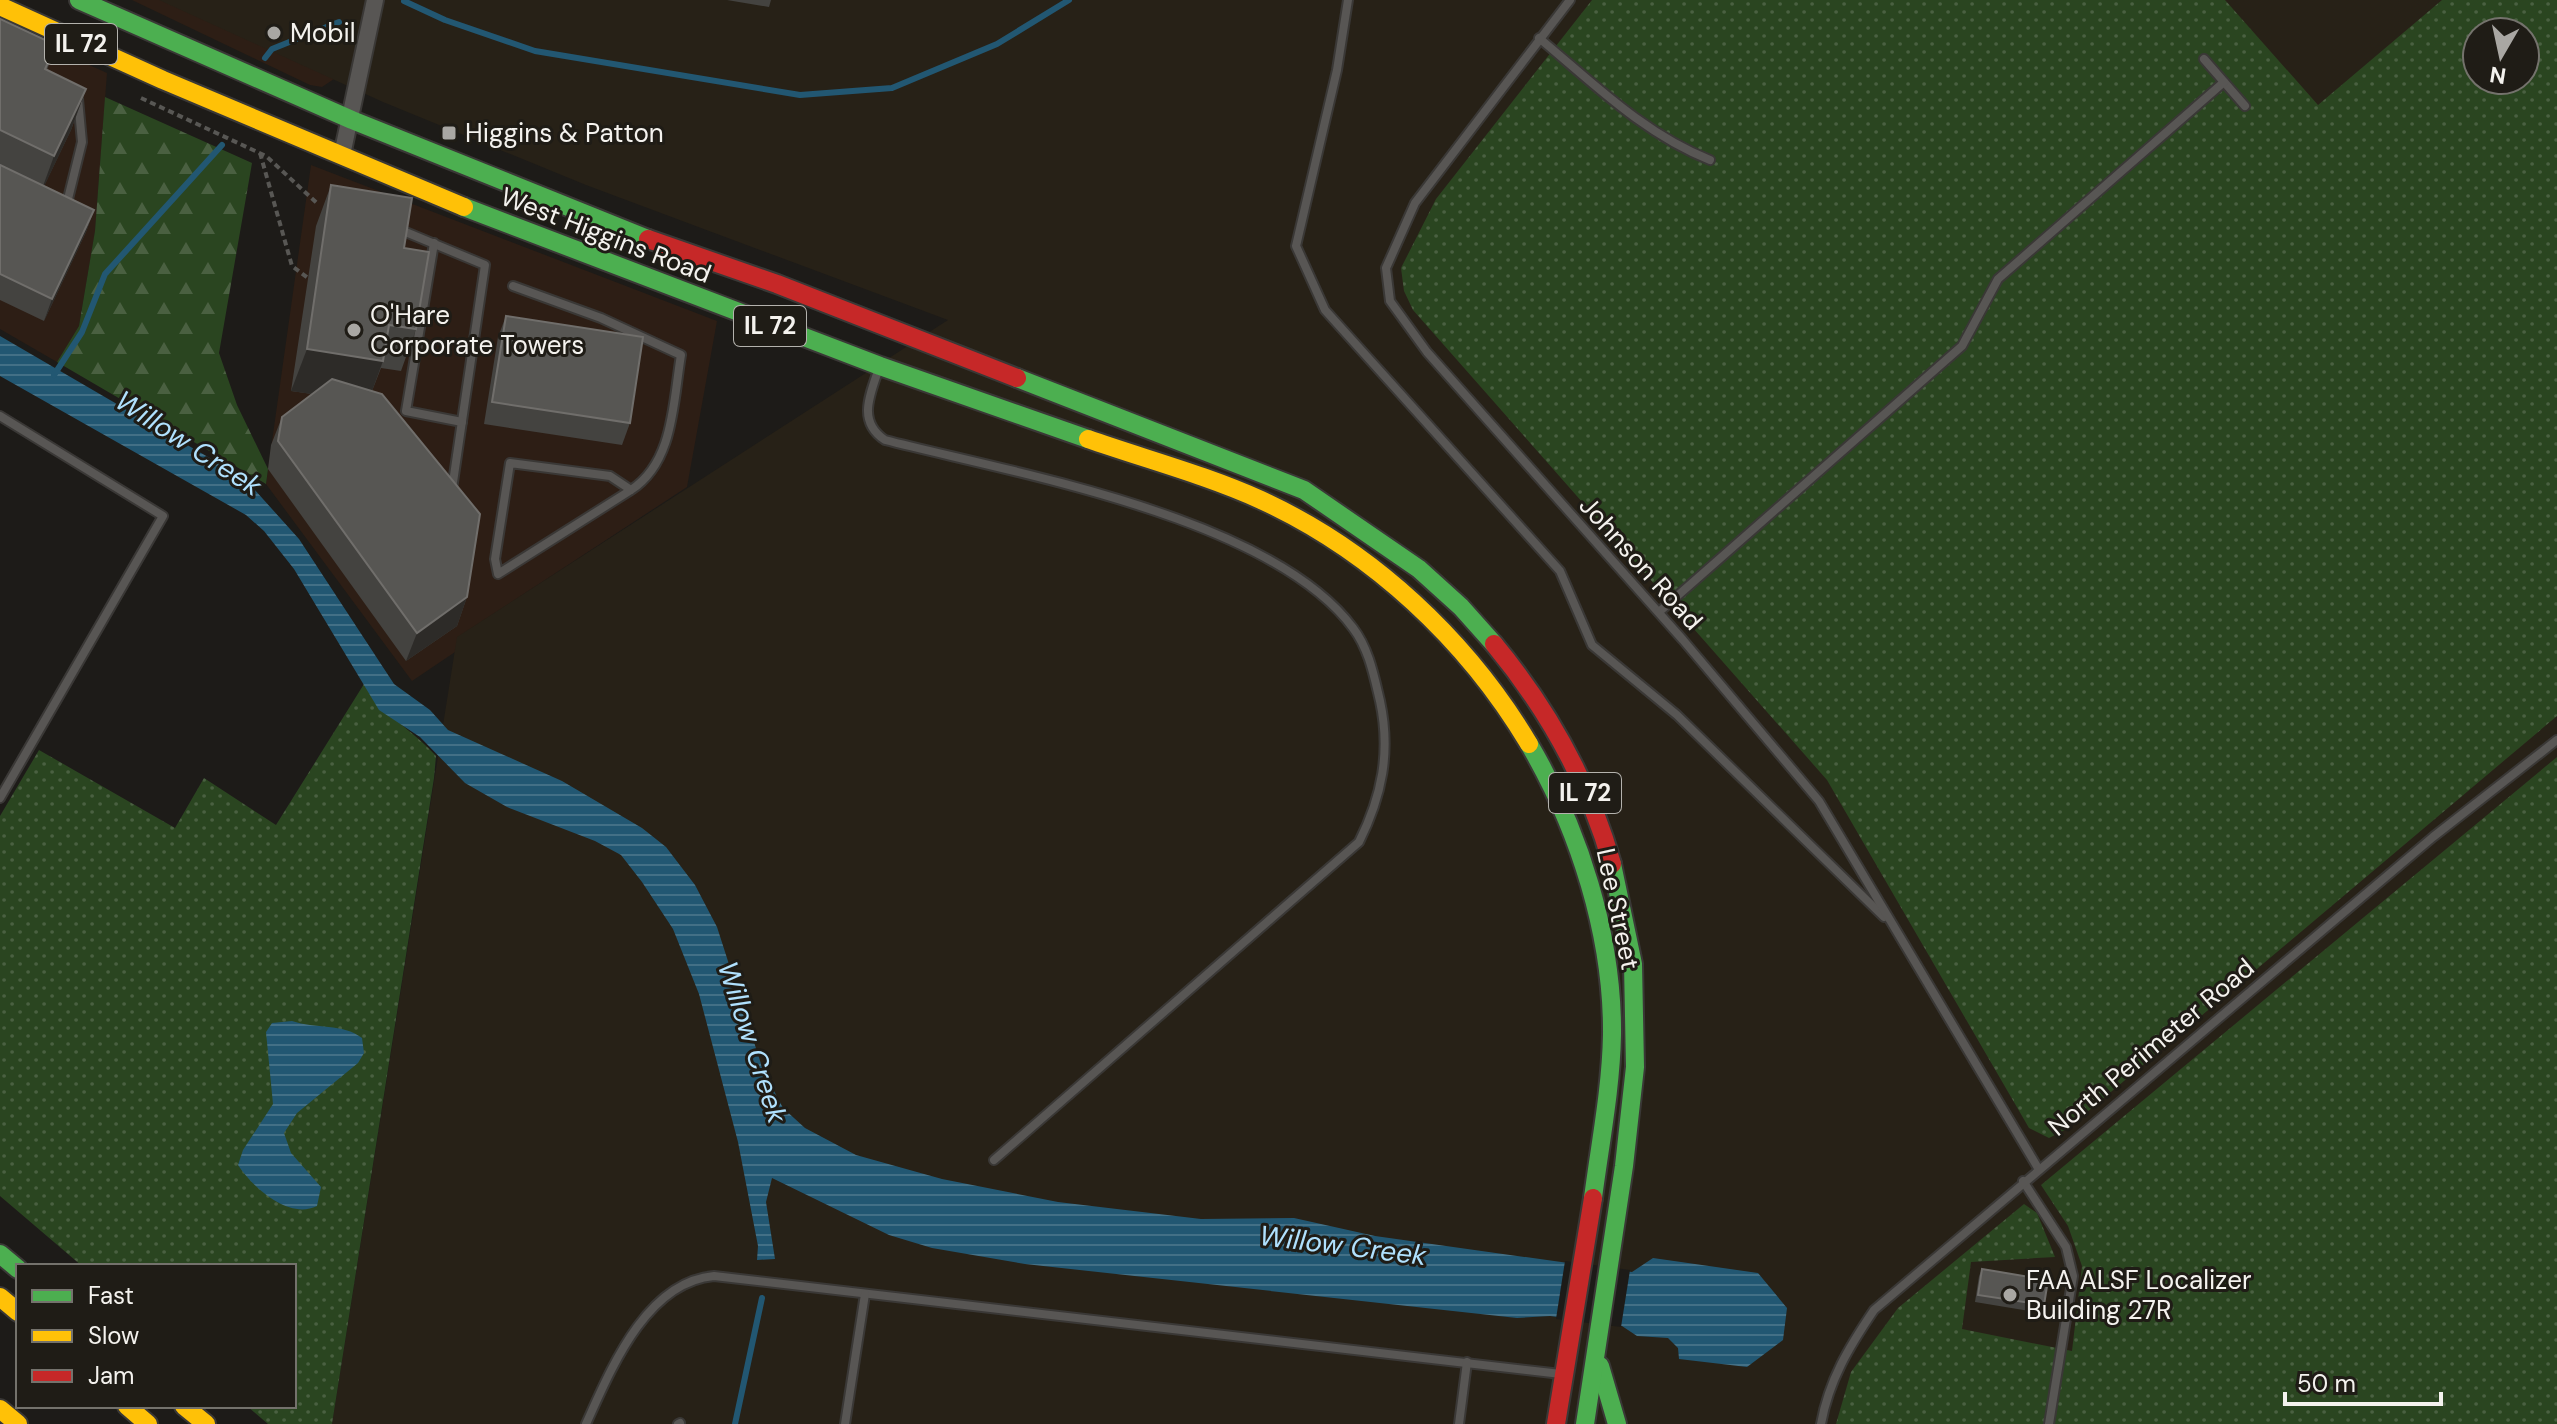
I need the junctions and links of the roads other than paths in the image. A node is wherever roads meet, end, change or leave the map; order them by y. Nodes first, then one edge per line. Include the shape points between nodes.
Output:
1 (79, 0) edge
2 (375, 0) edge
3 (1348, 0) edge
4 (1570, 0) edge
5 (0, 6) edge
6 (1539, 38) junction
7 (2204, 59) dead end
8 (2224, 82) junction
9 (77, 90) edge
10 (2245, 106) dead end
11 (352, 120) junction
12 (342, 155) junction
13 (1710, 160) dead end
14 (61, 220) edge
15 (380, 224) edge
16 (434, 243) junction
17 (513, 286) dead end
18 (880, 366) junction
19 (0, 416) edge
20 (462, 422) junction
21 (1247, 466) joint
22 (1206, 478) joint
23 (631, 490) junction
24 (451, 491) edge
25 (1659, 612) junction
26 (2557, 740) edge
27 (0, 798) edge
28 (1893, 926) junction
29 (994, 1160) dead end
30 (2038, 1168) junction
31 (2023, 1181) junction
32 (0, 1254) edge
33 (16, 1267) edge
34 (865, 1294) junction
35 (0, 1297) edge
36 (16, 1310) edge
37 (1597, 1355) junction
38 (1467, 1362) junction
39 (1566, 1375) junction
40 (129, 1408) edge
41 (186, 1408) edge
42 (0, 1409) edge
43 (18, 1424) edge
44 (148, 1424) edge
45 (206, 1424) edge
46 (586, 1424) edge
47 (845, 1424) edge
48 (1459, 1424) edge
49 (1556, 1424) edge
50 (1585, 1424) edge
51 (1617, 1424) edge
52 (1821, 1424) edge
53 (2049, 1424) edge

1 - 11 main road, West Higgins Road / IL 72
2 - 11 street
3 - 28 lane via 1296,246 1325,310 1560,571 1592,645 1677,715
4 - 6 lane, Johnson Road
5 - 12 main road, West Higgins Road / IL 72
6 - 13 lane via 1674,146
6 - 25 lane, Johnson Road via 1415,203 1386,268 1390,301 1427,352
7 - 8 lane
8 - 10 lane
8 - 25 lane via 1998,279 1962,346
9 - 14 lane via 82,142
11 - 12 street
11 - 21 main road, West Higgins Road / IL 72 via 650,240
12 - 18 main road, West Higgins Road / IL 72 via 513,228
15 - 16 lane
16 - 20 lane via 485,265
16 - 20 lane via 406,411
17 - 23 lane via 681,355 662,456 648,479
18 - 22 main road, West Higgins Road / IL 72
18 - 29 lane via 866,413 873,431 885,440 1020,470 1142,508 1234,542 1288,572 1353,628 1372,664 1382,713 1386,762 1377,807 1359,842
19 - 27 lane via 163,516
20 - 24 lane
21 - 37 main road, Lee Street / IL 72 via 1304,490 1359,523 1441,588 1525,684 1579,778 1617,888 1636,1015 1631,1121
22 - 39 main road, Lee Street / IL 72 via 1315,526 1411,596 1504,699 1550,777 1573,832 1593,894 1611,1014 1609,1073
23 - 23 lane via 551,540 498,574 495,559 510,463 610,476
25 - 28 lane, Johnson Road via 1819,801
26 - 30 lane, North Perimeter Road via 2433,837
28 - 30 lane, Johnson Road
30 - 31 lane, North Perimeter Road
31 - 52 lane, North Perimeter Road via 1874,1310 1846,1351 1827,1392
31 - 53 lane via 2066,1247 2073,1276
32 - 33 main road
34 - 38 lane
34 - 46 lane via 694,1278 653,1307
34 - 47 lane
35 - 36 main road
37 - 50 main road, IL 72
37 - 51 main road
38 - 39 lane
38 - 48 lane
39 - 49 main road, Lee Street / IL 72
40 - 44 main road
41 - 45 main road
42 - 43 main road

